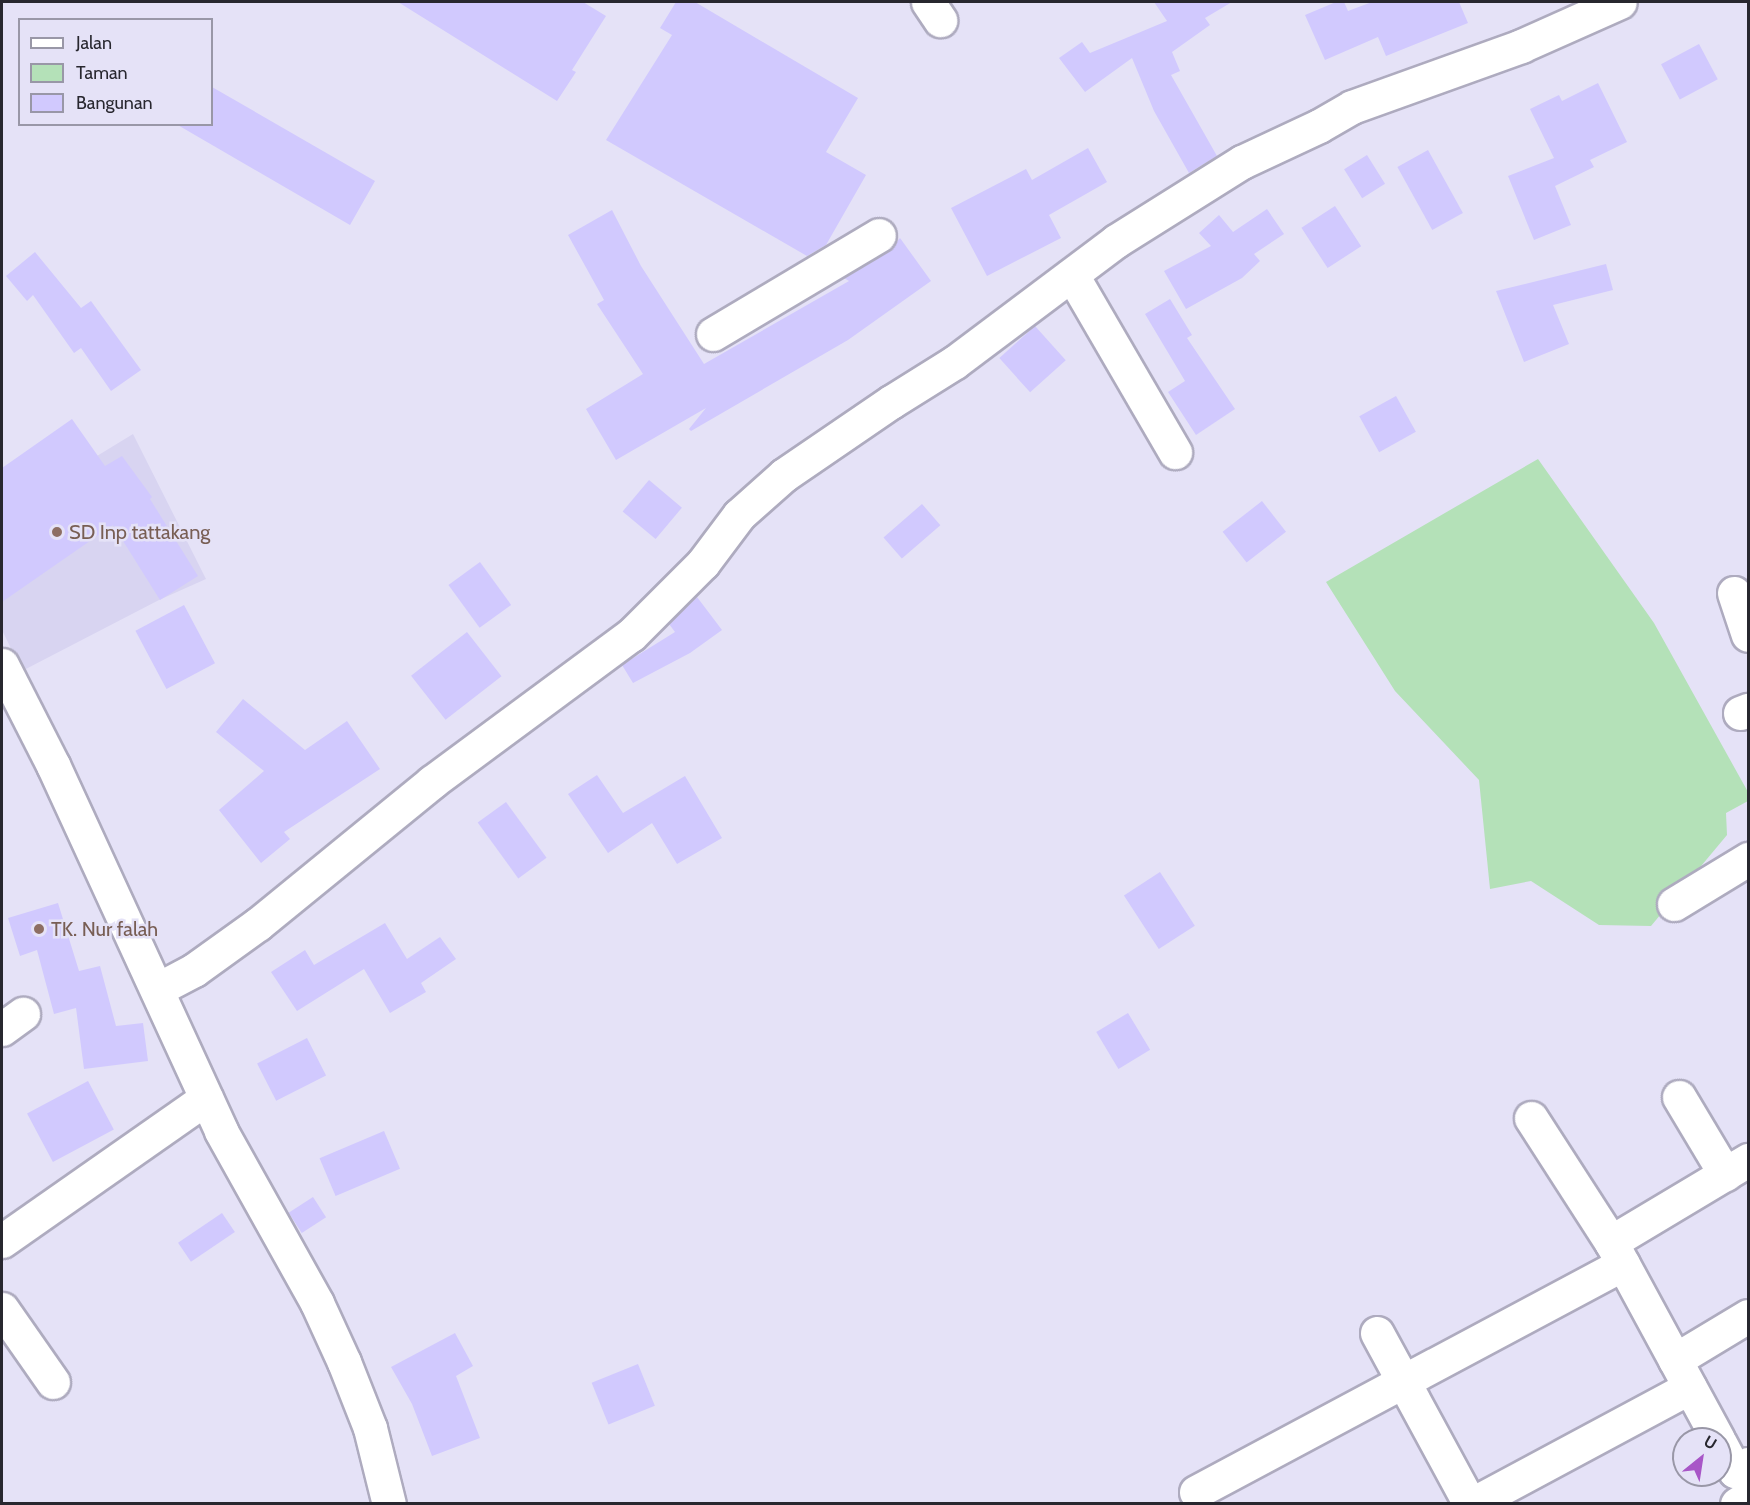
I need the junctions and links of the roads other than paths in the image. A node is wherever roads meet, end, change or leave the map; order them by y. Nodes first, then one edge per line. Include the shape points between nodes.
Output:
1 (1620, 2) edge
2 (879, 236) dead end
3 (1071, 275) junction
4 (713, 334) dead end
5 (1175, 452) dead end
6 (1734, 593) dead end
7 (1749, 635) edge
8 (2, 665) edge
9 (1749, 859) edge
10 (1674, 904) dead end
11 (158, 989) junction
12 (1679, 1097) dead end
13 (206, 1098) junction
14 (1531, 1118) dead end
15 (1737, 1167) edge
16 (2, 1241) edge
17 (1617, 1253) junction
18 (2, 1309) edge
19 (1749, 1316) edge
20 (1377, 1332) dead end
21 (1682, 1374) junction
22 (1403, 1381) junction
23 (53, 1382) dead end
24 (1711, 1427) edge
25 (1749, 1464) edge
26 (1732, 1465) edge
27 (1196, 1492) dead end
28 (1749, 1497) edge
29 (389, 1503) edge
30 (1471, 1503) edge
31 (1737, 1503) edge

1 - 3 street via 1521,46 1352,107 1242,162 1116,241
2 - 4 street
3 - 5 street
3 - 11 street via 955,362 784,475 739,515 703,563 631,635 432,782 258,924 194,970
6 - 7 street
8 - 11 street
9 - 10 street
11 - 13 street
12 - 15 street
13 - 16 street
13 - 29 street via 345,1362 370,1428
14 - 17 street
15 - 17 street
17 - 21 street
17 - 22 street
18 - 23 street
19 - 21 street
20 - 22 street
21 - 24 street
21 - 30 street
22 - 27 street
22 - 30 street
25 - 26 street via 1735,1471
28 - 31 street

